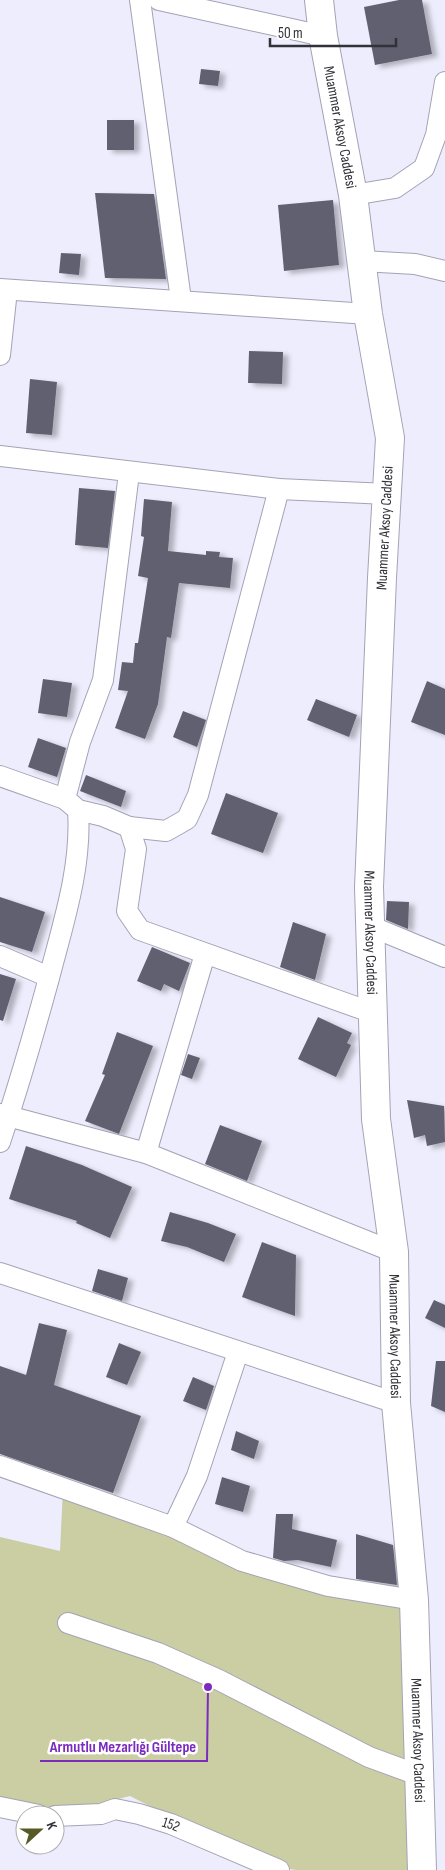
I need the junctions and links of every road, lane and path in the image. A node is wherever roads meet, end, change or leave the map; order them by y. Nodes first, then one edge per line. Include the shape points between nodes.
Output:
1 (140, 0) edge
2 (159, 0) edge
3 (319, 0) edge
4 (323, 36) junction
5 (445, 82) edge
6 (353, 195) junction
7 (362, 261) junction
8 (445, 271) edge
9 (3, 289) edge
10 (181, 300) junction
11 (368, 314) junction
12 (0, 356) edge
13 (0, 456) edge
14 (129, 473) junction
15 (279, 489) junction
16 (387, 494) junction
17 (0, 776) edge
18 (72, 805) junction
19 (129, 827) junction
20 (370, 926) junction
21 (443, 951) edge
22 (205, 954) junction
23 (0, 956) edge
24 (49, 977) junction
25 (373, 1013) junction
26 (4, 1115) edge
27 (0, 1142) edge
28 (146, 1153) junction
29 (394, 1252) junction
30 (0, 1273) edge
31 (238, 1352) junction
32 (396, 1403) junction
33 (0, 1466) edge
34 (173, 1527) junction
35 (414, 1600) junction
36 (68, 1623) dead end
37 (418, 1774) junction
38 (0, 1807) edge
39 (15, 1810) edge
40 (65, 1816) edge
41 (279, 1870) edge
42 (422, 1870) edge

1 - 10 street
2 - 4 street
3 - 4 street, Muammer Aksoy Caddesi
4 - 6 street, Muammer Aksoy Caddesi
5 - 6 street via 436,135 424,168 395,188
6 - 7 street, Muammer Aksoy Caddesi
7 - 8 street via 415,264
7 - 11 street, Muammer Aksoy Caddesi
9 - 10 street
9 - 12 street
10 - 11 street
11 - 16 street, Muammer Aksoy Caddesi via 390,438
13 - 14 street
14 - 15 street
14 - 18 street via 103,680 80,742
15 - 16 street
15 - 19 street via 198,795 187,820 166,831
16 - 20 street, Muammer Aksoy Caddesi via 370,857
17 - 18 street
18 - 19 street
18 - 24 street via 79,828 74,873
19 - 22 street via 136,849 127,911 140,930
20 - 21 street
20 - 25 street, Muammer Aksoy Caddesi
22 - 25 street
22 - 28 street
23 - 24 street
24 - 26 street via 28,1059
25 - 29 street, Muammer Aksoy Caddesi via 376,1119
26 - 27 street
26 - 28 street
28 - 29 street
29 - 32 street, Muammer Aksoy Caddesi
30 - 31 street
31 - 32 street
31 - 34 street via 197,1476
32 - 35 street, Muammer Aksoy Caddesi
33 - 34 street
34 - 35 street via 252,1563 328,1586
35 - 37 street, Muammer Aksoy Caddesi
36 - 37 street via 158,1653 219,1680 369,1757
37 - 42 street, Muammer Aksoy Caddesi
38 - 39 street
40 - 41 street, 152 via 101,1814 115,1809 139,1814 171,1824

